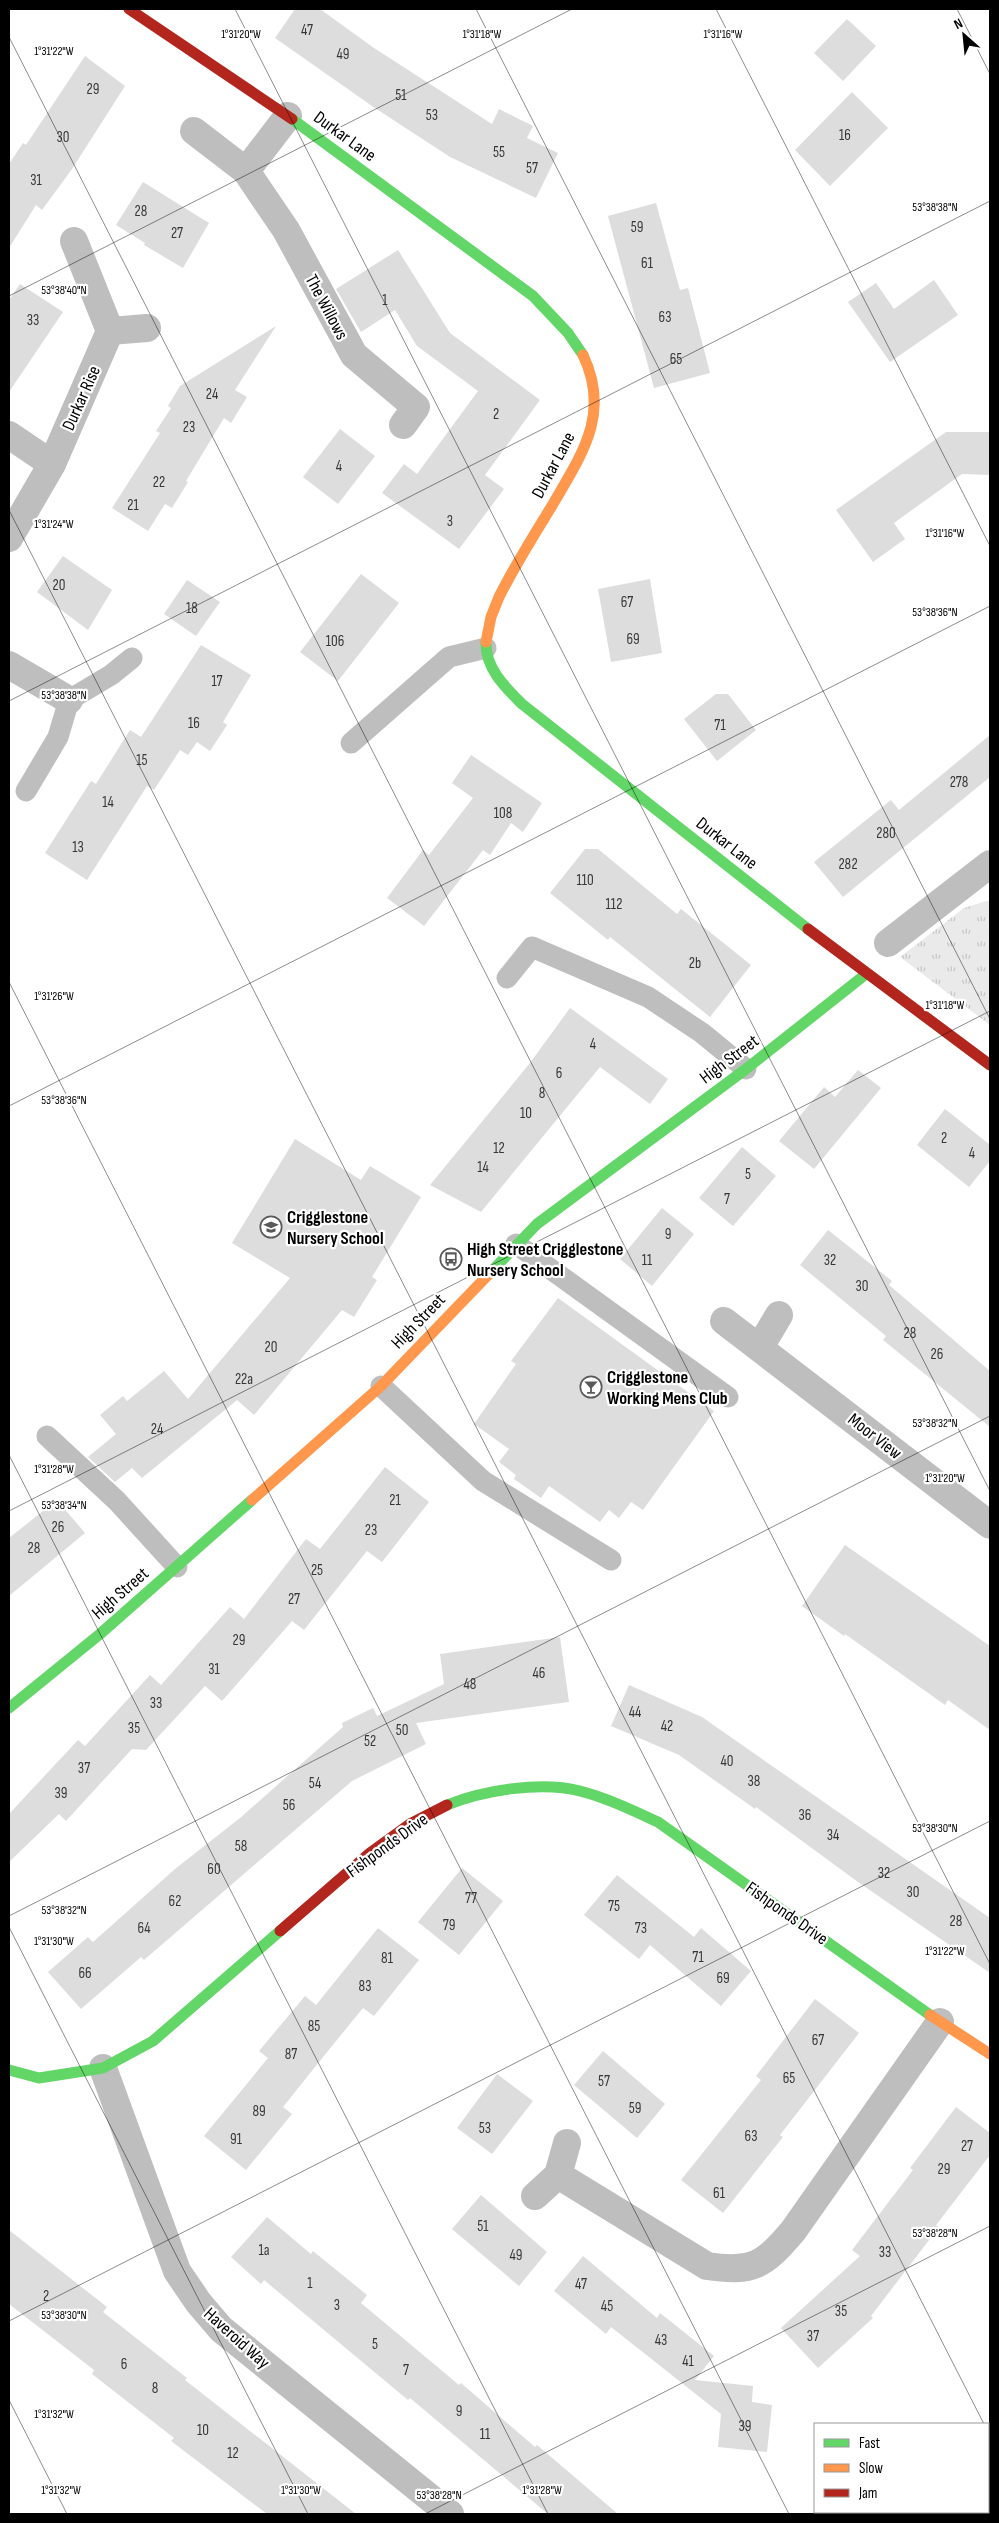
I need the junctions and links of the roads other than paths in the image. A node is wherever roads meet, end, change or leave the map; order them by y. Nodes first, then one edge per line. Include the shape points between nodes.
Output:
1 (129, 9) edge
2 (288, 116) junction
3 (194, 131) dead end
4 (246, 171) junction
5 (74, 242) dead end
6 (147, 328) dead end
7 (110, 331) junction
8 (403, 425) dead end
9 (9, 435) edge
10 (52, 464) junction
11 (9, 538) edge
12 (486, 648) junction
13 (132, 658) dead end
14 (9, 665) edge
15 (69, 700) junction
16 (351, 743) dead end
17 (26, 791) dead end
18 (990, 864) edge
19 (888, 943) dead end
20 (866, 974) junction
21 (507, 978) dead end
22 (990, 1065) edge
23 (746, 1069) junction
24 (516, 1244) junction
25 (779, 1315) dead end
26 (724, 1320) dead end
27 (760, 1347) junction
28 (380, 1386) junction
29 (728, 1397) dead end
30 (47, 1436) dead end
31 (990, 1525) edge
32 (611, 1560) dead end
33 (177, 1566) junction
34 (9, 1708) edge
35 (940, 2022) junction
36 (990, 2054) edge
37 (103, 2068) junction
38 (9, 2070) edge
39 (567, 2143) dead end
40 (558, 2175) junction
41 (536, 2196) dead end
42 (450, 2514) edge

1 - 2 street, Durkar Lane
2 - 4 street
2 - 12 street, Durkar Lane via 533,296 559,321 584,354 593,378 591,432 576,464 501,591
3 - 4 street, The Willows
4 - 8 street, The Willows via 286,230 354,355 416,407
5 - 7 street
6 - 7 street
7 - 10 street, Durkar Rise
9 - 10 street
10 - 11 street, Durkar Rise
12 - 16 lane via 449,657
12 - 20 street, Durkar Lane via 502,685 522,704
13 - 15 lane
14 - 15 street
15 - 17 lane via 58,738
18 - 19 street
20 - 22 street, Durkar Lane
20 - 23 street, High Street
21 - 23 lane via 532,947 648,997 702,1033
23 - 24 street, High Street via 537,1224
24 - 28 street, High Street
24 - 29 lane
25 - 27 street
26 - 27 street, Moor View
27 - 31 street, Moor View
28 - 32 lane via 483,1481
28 - 33 street, High Street
30 - 33 lane via 117,1501
33 - 34 street, High Street
35 - 36 street, Fishponds Drive
35 - 37 street, Fishponds Drive via 658,1822 578,1790 536,1787 491,1792 466,1799 410,1824 370,1852 153,2041
35 - 40 street via 793,2232 775,2252 754,2266 732,2270 708,2266
37 - 38 street, Fishponds Drive via 40,2078
37 - 42 street, Haveroid Way via 177,2270 198,2302 221,2329
39 - 40 street
40 - 41 street

